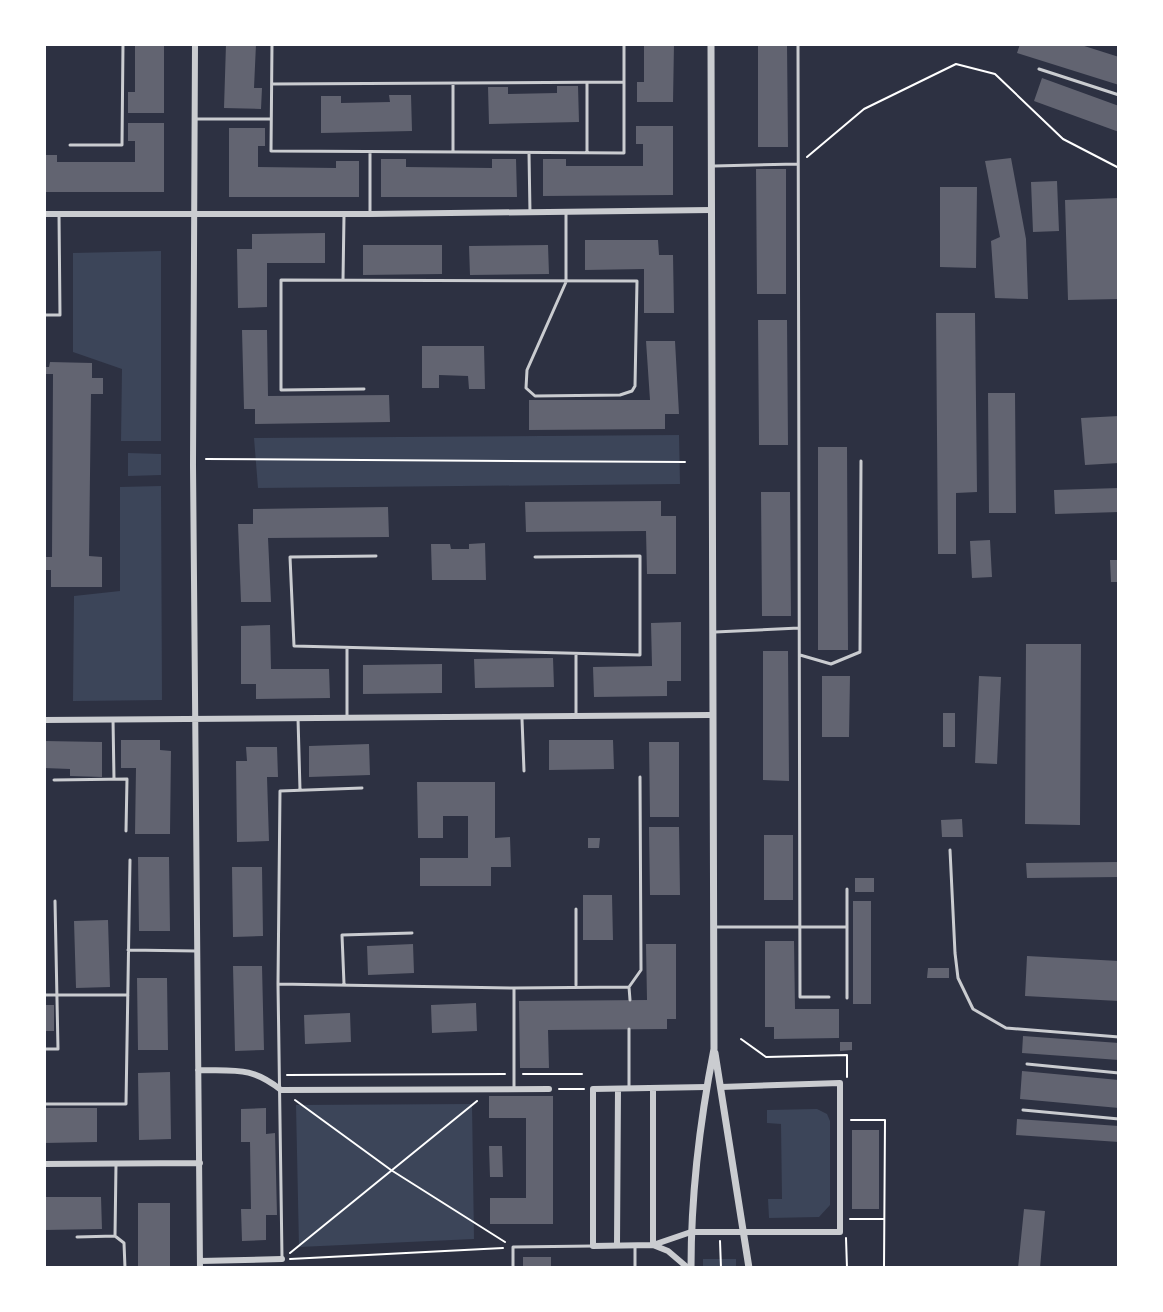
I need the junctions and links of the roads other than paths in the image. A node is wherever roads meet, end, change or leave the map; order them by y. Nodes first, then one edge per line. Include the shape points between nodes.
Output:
1 (123, 44) edge
2 (195, 44) edge
3 (272, 44) edge
4 (624, 44) edge
5 (711, 44) edge
6 (798, 44) edge
7 (1039, 69) dead end
8 (624, 82) junction
9 (453, 83) junction
10 (587, 83) junction
11 (272, 84) junction
12 (1119, 95) edge
13 (195, 119) junction
14 (271, 119) junction
15 (70, 145) dead end
16 (370, 152) junction
17 (453, 152) junction
18 (529, 153) junction
19 (587, 153) junction
20 (798, 164) junction
21 (710, 166) junction
22 (711, 210) junction
23 (530, 213) junction
24 (566, 213) junction
25 (44, 214) edge
26 (59, 214) junction
27 (195, 214) junction
28 (344, 214) junction
29 (370, 214) junction
30 (343, 280) junction
31 (566, 282) junction
32 (44, 315) edge
33 (364, 389) dead end
34 (861, 461) dead end
35 (376, 556) dead end
36 (535, 557) dead end
37 (799, 628) junction
38 (711, 632) junction
39 (347, 648) junction
40 (576, 654) junction
41 (800, 655) junction
42 (711, 715) junction
43 (522, 716) junction
44 (576, 716) junction
45 (347, 717) junction
46 (113, 718) junction
47 (196, 718) junction
48 (298, 718) junction
49 (44, 720) edge
50 (524, 771) dead end
51 (640, 777) dead end
52 (114, 779) junction
53 (54, 780) dead end
54 (362, 788) dead end
55 (300, 790) junction
56 (126, 831) dead end
57 (950, 850) dead end
58 (130, 860) dead end
59 (847, 889) dead end
60 (55, 901) dead end
61 (576, 909) dead end
62 (715, 927) junction
63 (801, 927) junction
64 (847, 927) junction
65 (412, 933) dead end
66 (128, 950) junction
67 (197, 951) junction
68 (278, 984) junction
69 (344, 984) junction
70 (576, 987) junction
71 (629, 987) junction
72 (514, 988) junction
73 (44, 995) edge
74 (57, 995) junction
75 (128, 995) junction
76 (829, 997) dead end
77 (847, 998) dead end
78 (630, 1000) dead end
79 (629, 1029) dead end
80 (1119, 1037) edge
81 (44, 1049) edge
82 (714, 1049) junction
83 (1027, 1064) dead end
84 (198, 1070) junction
85 (1119, 1073) edge
86 (706, 1087) junction
87 (721, 1087) junction
88 (549, 1089) road end
89 (618, 1089) junction
90 (629, 1089) junction
91 (653, 1089) junction
92 (281, 1090) junction
93 (514, 1090) junction
94 (44, 1104) edge
95 (1023, 1110) dead end
96 (1119, 1119) edge
97 (200, 1163) junction
98 (44, 1164) edge
99 (116, 1164) junction
100 (691, 1232) junction
101 (743, 1232) junction
102 (115, 1236) junction
103 (77, 1237) dead end
104 (617, 1245) junction
105 (635, 1245) junction
106 (653, 1245) junction
107 (593, 1246) junction
108 (282, 1259) joint
109 (200, 1264) edge
110 (125, 1268) edge
111 (513, 1268) edge
112 (635, 1268) edge
113 (689, 1268) edge
114 (749, 1268) edge

1 - 15 lane via 122,145
2 - 13 street
3 - 11 lane
4 - 8 lane
5 - 21 street
6 - 20 lane
7 - 12 lane
8 - 10 lane
8 - 19 lane via 624,153
9 - 10 lane
9 - 11 lane
9 - 17 lane
10 - 19 lane
11 - 14 lane
13 - 14 lane
13 - 27 street
14 - 16 lane via 271,151
16 - 17 lane
16 - 29 lane
17 - 18 lane
18 - 19 lane
18 - 23 lane
20 - 21 lane
20 - 37 lane
21 - 22 street
22 - 24 street
22 - 38 street
23 - 24 street
23 - 29 street
24 - 31 lane
25 - 26 street
26 - 27 street
26 - 32 lane via 60,315
27 - 28 street
27 - 47 street
28 - 29 street
28 - 30 lane
30 - 31 lane
30 - 33 lane via 281,280 281,390
31 - 31 lane via 637,281 632,391 535,396 526,388 527,370
34 - 41 lane via 860,652 831,664
35 - 39 lane via 290,557 294,646
36 - 40 lane via 640,556 640,655
37 - 38 lane
37 - 41 lane
38 - 42 street
39 - 40 lane
39 - 45 lane
40 - 44 lane
41 - 63 lane
42 - 44 street
42 - 62 street
43 - 44 street
43 - 45 street
43 - 50 lane
45 - 48 street
46 - 47 street
46 - 49 street
46 - 52 lane
47 - 48 street
47 - 67 street
48 - 55 lane
51 - 71 lane via 641,970
52 - 53 lane
52 - 56 lane via 127,779
54 - 55 lane
55 - 68 lane via 280,791
57 - 80 lane via 956,965 973,1009 1006,1028
58 - 66 lane
59 - 64 lane
60 - 74 lane
61 - 70 lane
62 - 63 lane
62 - 82 street
63 - 64 lane
63 - 76 lane via 800,997
64 - 77 lane
65 - 69 lane via 342,935
66 - 67 lane
66 - 75 lane
67 - 84 street
68 - 69 lane
68 - 92 lane
69 - 72 lane
70 - 71 lane
70 - 72 lane
71 - 78 lane
72 - 93 lane
73 - 74 lane
74 - 75 lane
74 - 81 lane via 58,1049
75 - 94 lane via 126,1104
79 - 90 lane
82 - 86 street
82 - 87 street
83 - 85 lane
84 - 92 street via 253,1072
84 - 97 street
86 - 87 street
86 - 91 street
86 - 100 street
87 - 101 street
87 - 101 street via 840,1083 840,1232
88 - 93 street
89 - 90 street
89 - 104 street
89 - 107 street via 593,1089
90 - 91 street
91 - 106 street
92 - 93 street
92 - 108 lane
95 - 96 lane
97 - 99 street
97 - 109 street
98 - 99 street
99 - 102 lane
100 - 101 street
100 - 106 street
100 - 113 street
101 - 114 street
102 - 103 lane
102 - 110 lane via 124,1243
104 - 105 street
104 - 107 street
105 - 106 street
105 - 112 lane
106 - 113 street
107 - 111 lane via 513,1247
108 - 109 street

